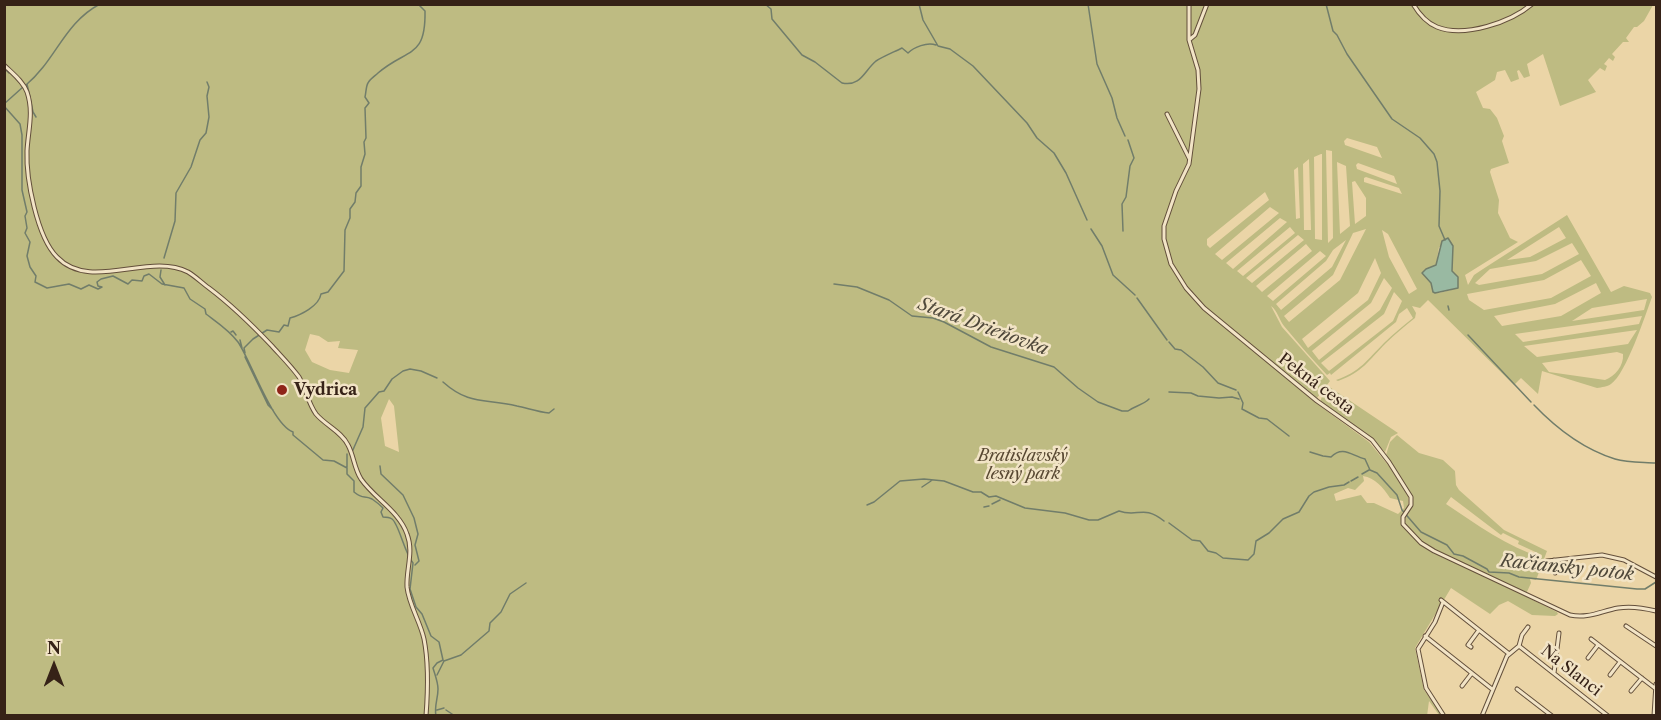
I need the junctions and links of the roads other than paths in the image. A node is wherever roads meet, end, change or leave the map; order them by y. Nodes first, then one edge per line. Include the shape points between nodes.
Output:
1 (1189, 4) edge
2 (1207, 4) edge
3 (1413, 4) edge
4 (1532, 4) edge
5 (1190, 40) junction
6 (4, 64) edge
7 (1167, 114) dead end
8 (1190, 160) junction
9 (1554, 560) junction
10 (1547, 561) dead end
11 (1555, 573) dead end
12 (1656, 577) edge
13 (1656, 611) edge
14 (1626, 626) dead end
15 (1528, 627) dead end
16 (1479, 630) junction
17 (1559, 633) dead end
18 (1425, 636) junction
19 (1591, 639) dead end
20 (1598, 645) junction
21 (1519, 646) junction
22 (1656, 646) edge
23 (1471, 647) dead end
24 (1508, 654) junction
25 (1588, 658) dead end
26 (1620, 662) junction
27 (1472, 673) junction
28 (1554, 673) junction
29 (1610, 675) dead end
30 (1642, 678) junction
31 (1462, 686) dead end
32 (1656, 687) edge
33 (1517, 688) dead end
34 (1493, 690) junction
35 (1631, 691) dead end
36 (426, 716) edge
37 (1443, 716) edge
38 (1482, 716) edge
39 (1552, 716) edge
40 (1608, 716) edge
41 (1654, 716) edge

1 - 5 street, Pekná cesta
2 - 5 street
3 - 4 street via 1429,22 1453,30 1502,22
5 - 8 street, Pekná cesta via 1199,84
6 - 36 street via 24,86 29,98 28,179 45,241 56,256 66,266 88,271 154,267 186,271 240,312 295,372 315,412 349,446 363,482 402,523 409,539 408,592 426,654
7 - 8 street
8 - 13 street, Pekná cesta via 1163,233 1180,280 1204,308 1265,360 1372,440 1410,495 1411,505 1403,524 1429,548 1565,614 1584,617 1628,607
9 - 10 street
9 - 11 street
9 - 12 street via 1602,555 1624,560
14 - 22 street
15 - 21 street
16 - 18 street via 1442,601
16 - 23 street via 1468,645
16 - 24 street
17 - 28 street
18 - 27 street
18 - 37 street via 1418,650 1425,684
19 - 20 street
20 - 25 street
20 - 26 street
21 - 24 street
21 - 28 street, Na Slanci
24 - 34 street
26 - 29 street
26 - 30 street
27 - 31 street
27 - 34 street
28 - 40 street, Na Slanci
30 - 32 street
30 - 35 street
32 - 41 street
33 - 39 street
34 - 38 street

